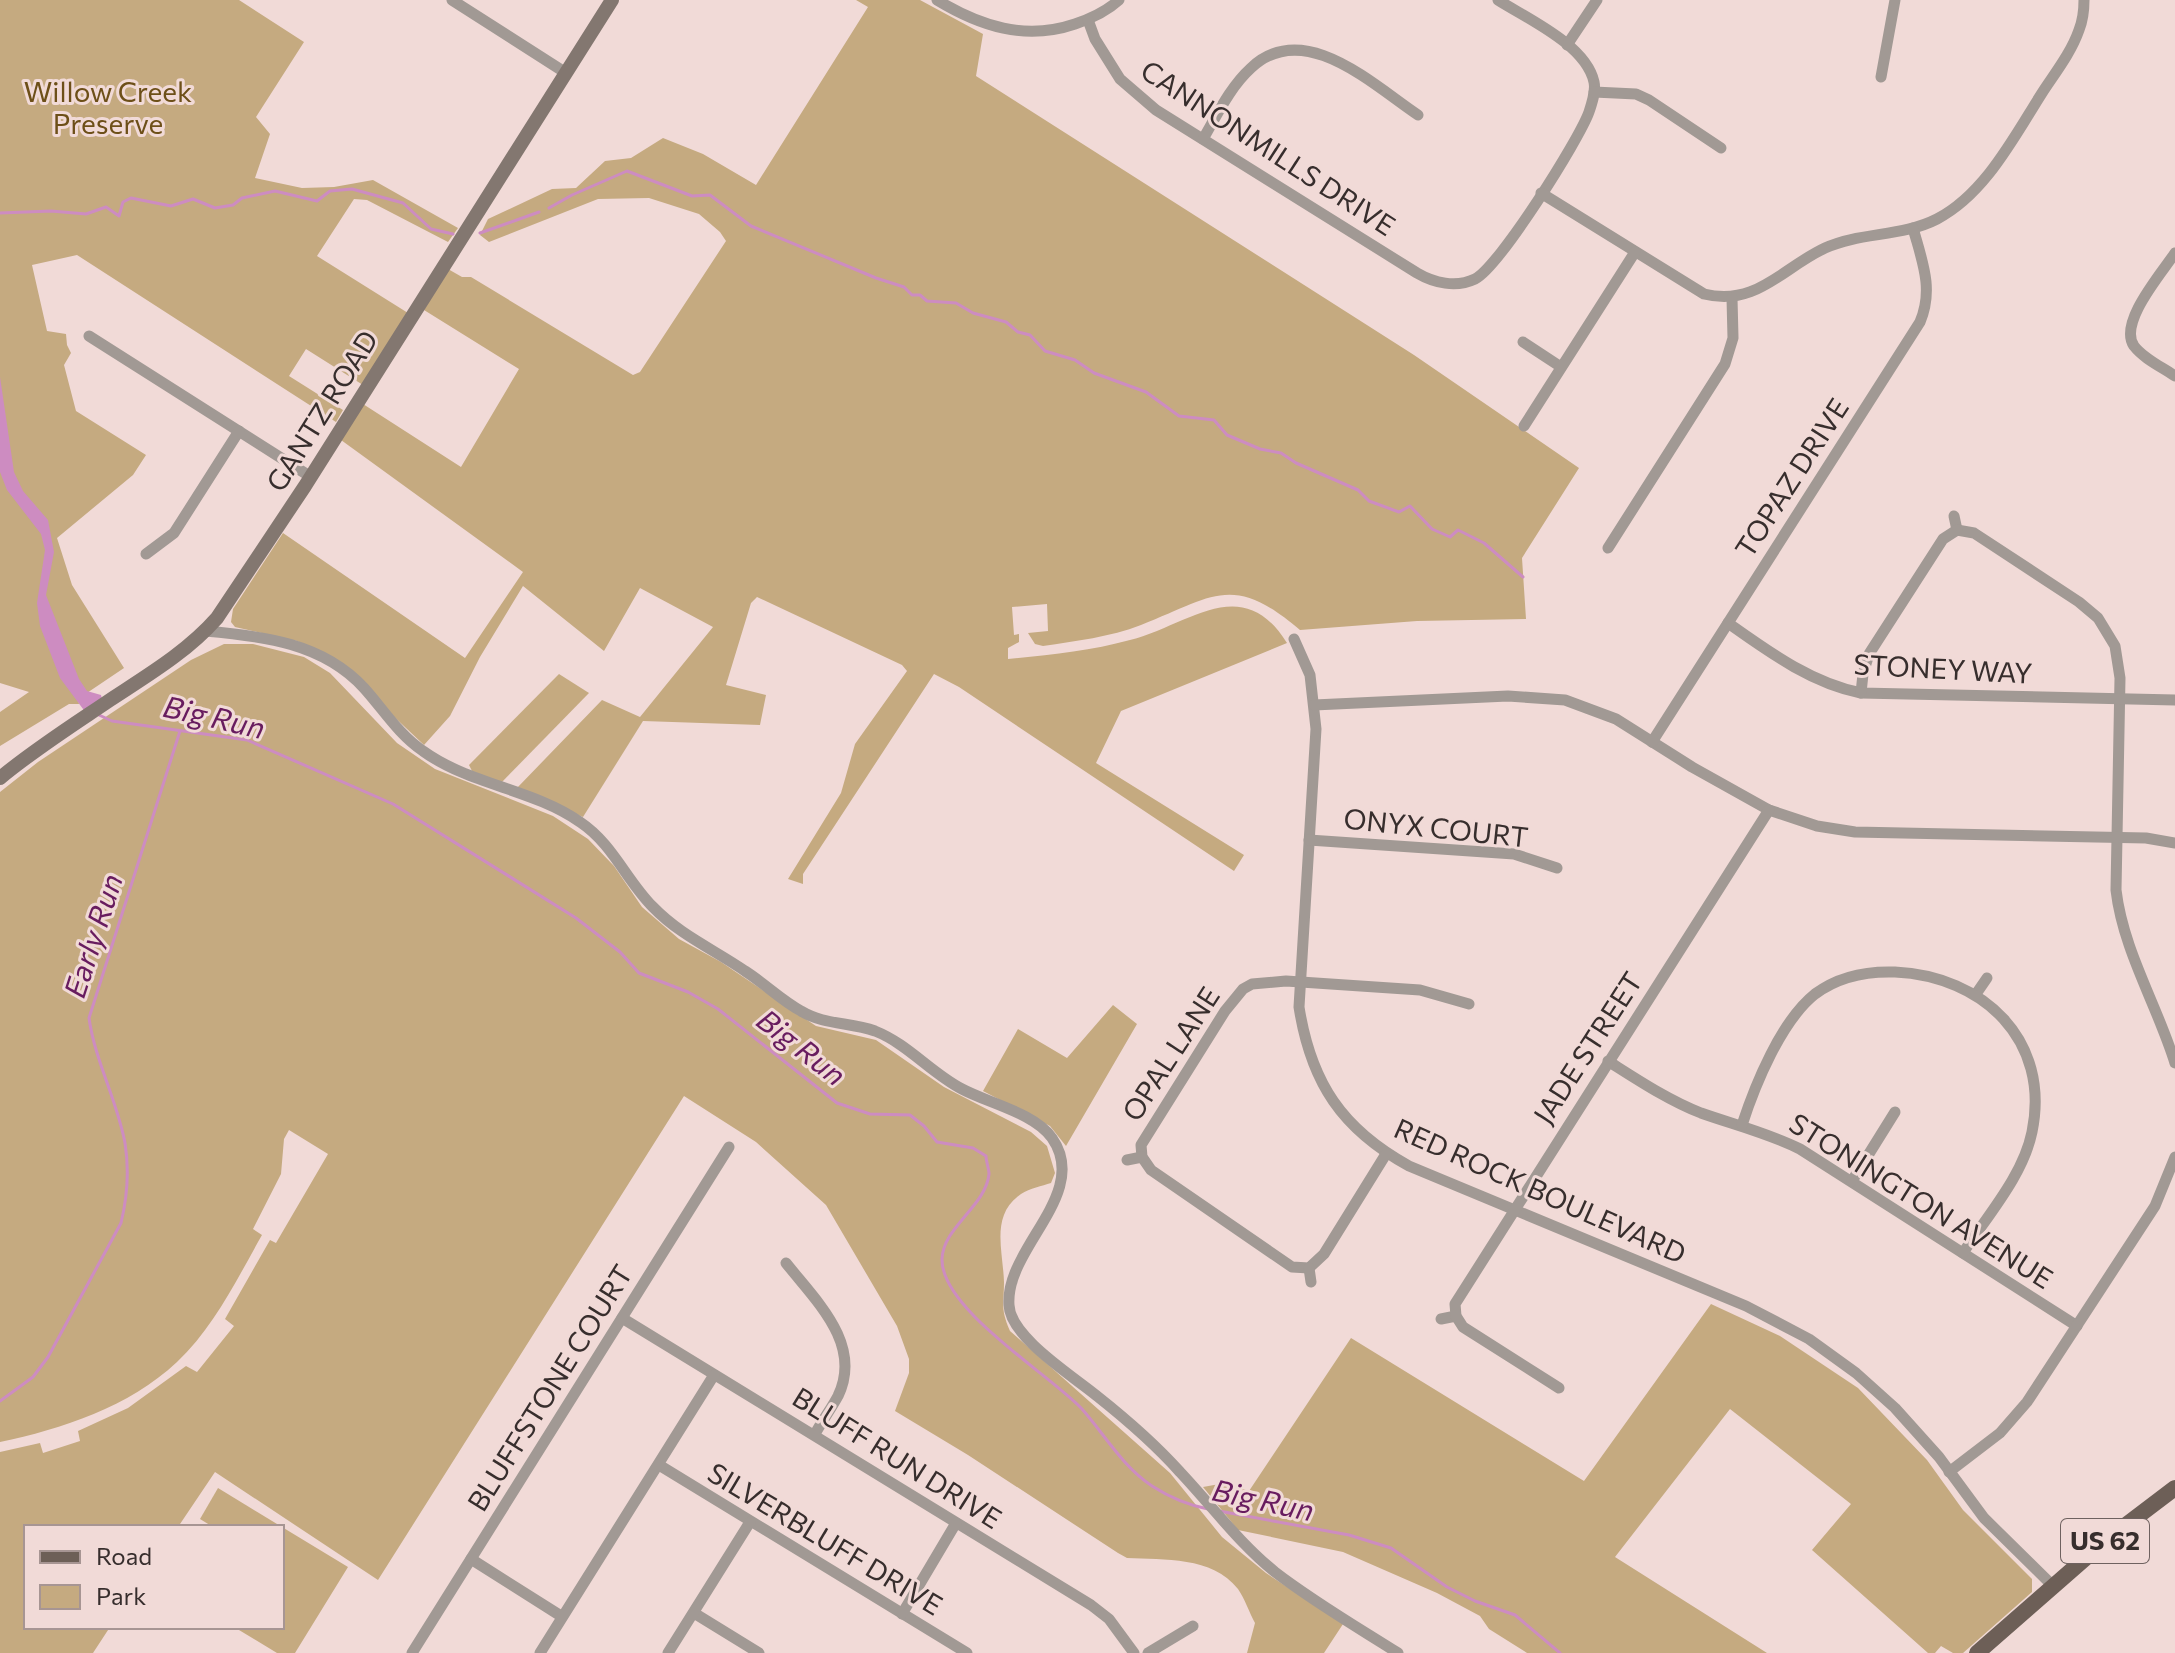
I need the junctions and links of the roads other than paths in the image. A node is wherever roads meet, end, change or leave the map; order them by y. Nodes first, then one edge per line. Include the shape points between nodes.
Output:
1 (452, 0) edge
2 (612, 0) edge
3 (937, 0) edge
4 (1119, 0) edge
5 (1498, 0) edge
6 (1597, 0) edge
7 (1895, 0) edge
8 (2084, 0) edge
9 (1088, 20) junction
10 (1567, 45) junction
11 (566, 73) junction
12 (1881, 77) dead end
13 (1594, 92) junction
14 (1418, 115) dead end
15 (1203, 139) junction
16 (1721, 148) dead end
17 (1541, 193) junction
18 (1913, 228) junction
19 (1635, 252) junction
20 (2175, 253) edge
21 (1732, 298) junction
22 (89, 336) dead end
23 (1523, 342) dead end
24 (1561, 367) junction
25 (2175, 376) edge
26 (1524, 426) dead end
27 (239, 431) junction
28 (311, 477) junction
29 (1954, 516) dead end
30 (1957, 530) junction
31 (1608, 548) dead end
32 (146, 554) dead end
33 (1728, 623) junction
34 (205, 631) junction
35 (1294, 639) dead end
36 (1861, 693) junction
37 (2119, 699) junction
38 (2175, 700) edge
39 (1314, 705) junction
40 (1652, 742) junction
41 (0, 778) edge
42 (1769, 810) junction
43 (2117, 838) junction
44 (1309, 840) junction
45 (2175, 843) edge
46 (1557, 868) dead end
47 (1987, 978) dead end
48 (1300, 982) junction
49 (1976, 994) junction
50 (1469, 1004) dead end
51 (1608, 1061) junction
52 (2175, 1063) edge
53 (1895, 1112) dead end
54 (1742, 1125) junction
55 (729, 1147) dead end
56 (1386, 1154) junction
57 (1142, 1157) junction
58 (2175, 1157) edge
59 (1127, 1160) dead end
60 (1852, 1181) junction
61 (1513, 1209) junction
62 (1963, 1253) junction
63 (786, 1263) dead end
64 (1309, 1268) junction
65 (1311, 1282) dead end
66 (1456, 1316) junction
67 (622, 1318) junction
68 (1441, 1319) dead end
69 (2077, 1326) junction
70 (714, 1375) junction
71 (1559, 1388) dead end
72 (815, 1434) junction
73 (659, 1465) junction
74 (1949, 1472) junction
75 (2175, 1488) edge
76 (750, 1522) junction
77 (956, 1523) junction
78 (471, 1559) junction
79 (2054, 1587) junction
80 (694, 1613) junction
81 (902, 1614) junction
82 (561, 1616) junction
83 (1193, 1626) dead end
84 (412, 1653) edge
85 (540, 1653) edge
86 (668, 1653) edge
87 (759, 1653) edge
88 (967, 1653) edge
89 (1134, 1653) edge
90 (1148, 1653) edge
91 (1398, 1653) edge
92 (1977, 1653) edge

1 - 11 street
2 - 11 main road, GANTZ ROAD
3 - 9 street via 989,26 1022,32
4 - 9 street
5 - 10 street
6 - 10 street
7 - 12 street
8 - 18 street via 2069,52 1993,167 1962,202
9 - 15 street, CANNONMILLS DRIVE via 1120,79 1156,110
10 - 13 street via 1586,63
11 - 28 main road, GANTZ ROAD
13 - 16 street via 1636,94
13 - 17 street via 1584,123
14 - 15 street via 1334,58 1300,48 1265,56 1252,67
15 - 17 street, CANNONMILLS DRIVE via 1427,279 1451,284 1474,279 1492,266
17 - 19 street
18 - 21 street via 1829,246 1766,286
18 - 33 street, TOPAZ DRIVE via 1927,281 1920,322
19 - 21 street via 1704,294
19 - 24 street
20 - 25 street via 2135,313 2130,336 2141,353
21 - 31 street via 1731,352
22 - 27 street
23 - 24 street
24 - 26 street
27 - 28 street
27 - 32 street via 174,533
28 - 34 main road, GANTZ ROAD
29 - 30 street
30 - 36 street via 1943,539 1869,654
30 - 37 street via 1974,533 2098,618 2115,646
33 - 36 street, STONEY WAY via 1811,677
33 - 40 street, TOPAZ DRIVE
34 - 41 main road, GANTZ ROAD
34 - 91 street via 289,643 335,663 429,756 583,823 608,847 647,902 688,938 813,1018 877,1032 946,1080 1048,1132 1058,1149 1061,1178 1011,1285 1013,1323 1179,1469 1233,1533 1279,1575
35 - 39 street, RED ROCK BOULEVARD via 1310,675
36 - 37 street, STONEY WAY
37 - 38 street, STONEY WAY
37 - 43 street
39 - 40 street via 1536,696 1591,708
39 - 44 street, RED ROCK BOULEVARD
40 - 42 street
42 - 43 street via 1855,832
42 - 51 street, JADE STREET
43 - 45 street
43 - 52 street via 2118,907
44 - 46 street, ONYX COURT via 1514,854
44 - 48 street, RED ROCK BOULEVARD
47 - 49 street
48 - 50 street, OPAL LANE via 1420,990
48 - 56 street, RED ROCK BOULEVARD via 1304,1039 1315,1071 1348,1121
48 - 57 street, OPAL LANE via 1252,984 1236,996 1141,1145
49 - 54 street via 1920,973 1868,972 1832,983 1813,996 1782,1037 1756,1082
49 - 62 street via 2004,1018 2025,1051 2034,1111 2032,1133 2014,1175
51 - 54 street, STONINGTON AVENUE via 1677,1102
51 - 61 street, JADE STREET
53 - 60 street
54 - 60 street, STONINGTON AVENUE via 1800,1149
55 - 67 street, BLUFFSTONE COURT
56 - 61 street, RED ROCK BOULEVARD
56 - 64 street via 1324,1254
57 - 59 street
57 - 64 street via 1151,1170 1292,1267
58 - 69 street via 2155,1206
60 - 62 street, STONINGTON AVENUE
61 - 66 street, JADE STREET via 1455,1304
61 - 74 street, RED ROCK BOULEVARD via 1746,1306 1809,1339 1876,1390
62 - 69 street, STONINGTON AVENUE
63 - 72 street via 833,1321 845,1353 839,1394
64 - 65 street
66 - 68 street
66 - 71 street via 1463,1327
67 - 70 street, BLUFF RUN DRIVE
67 - 78 street, BLUFFSTONE COURT
69 - 74 street via 2000,1433
70 - 72 street, BLUFF RUN DRIVE
70 - 73 street
72 - 77 street, BLUFF RUN DRIVE
73 - 76 street, SILVERBLUFF DRIVE
73 - 82 street
74 - 79 street, RED ROCK BOULEVARD via 1984,1518
75 - 79 main road, US 62
76 - 80 street
76 - 81 street, SILVERBLUFF DRIVE
77 - 81 street
77 - 89 street, BLUFF RUN DRIVE via 1091,1605 1109,1619
78 - 82 street
78 - 84 street, BLUFFSTONE COURT
79 - 92 main road, US 62
80 - 86 street
80 - 87 street
81 - 88 street, SILVERBLUFF DRIVE
82 - 85 street
83 - 90 street

